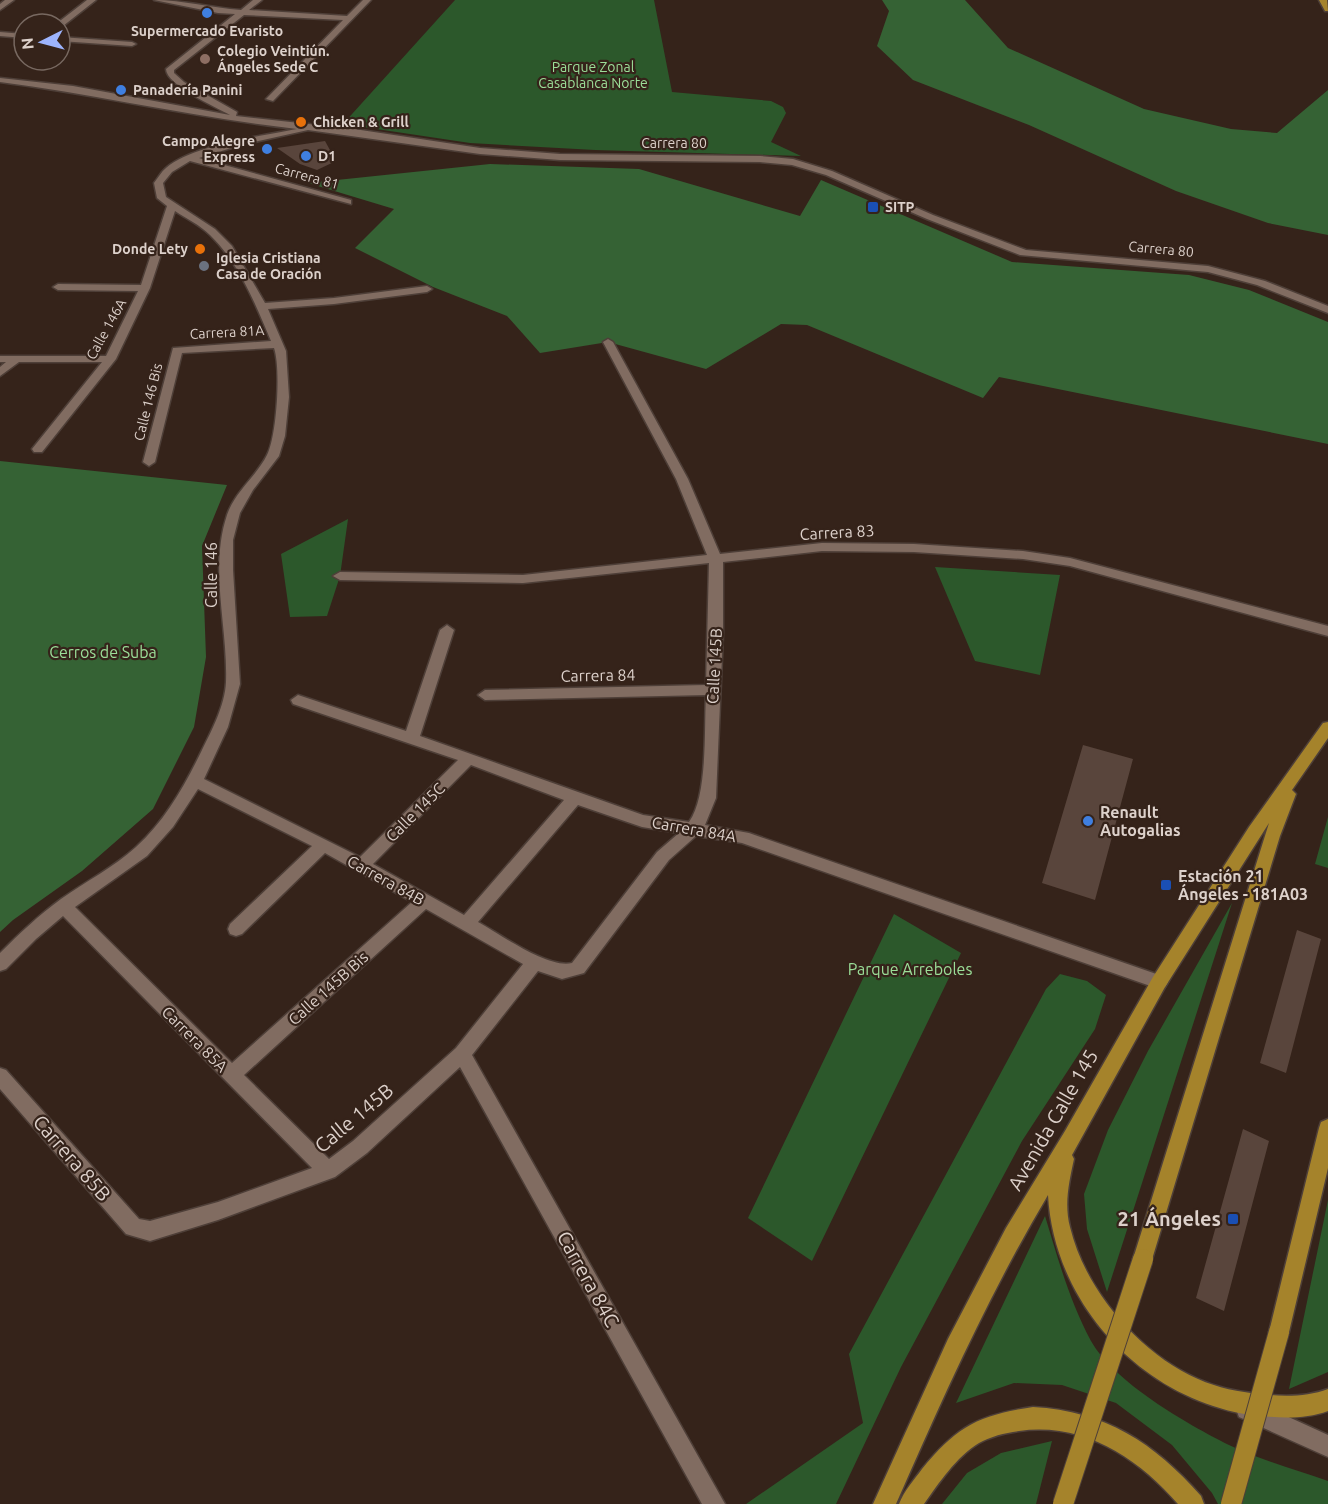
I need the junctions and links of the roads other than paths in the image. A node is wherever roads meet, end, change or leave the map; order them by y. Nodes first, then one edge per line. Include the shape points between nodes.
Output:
1 (10, 0) edge
2 (92, 0) edge
3 (158, 0) edge
4 (258, 0) edge
5 (367, 0) edge
6 (1323, 0) edge
7 (0, 8) edge
8 (1328, 9) edge
9 (242, 13) junction
10 (72, 15) edge
11 (349, 18) junction
12 (72, 40) edge
13 (132, 44) dead end
14 (0, 80) edge
15 (270, 99) dead end
16 (248, 121) junction
17 (316, 127) junction
18 (189, 158) junction
19 (348, 202) dead end
20 (172, 206) junction
21 (58, 287) dead end
22 (145, 288) junction
23 (427, 289) dead end
24 (262, 306) junction
25 (1325, 308) edge
26 (608, 342) dead end
27 (278, 344) junction
28 (177, 350) joint
29 (0, 359) edge
30 (16, 359) junction
31 (110, 359) junction
32 (0, 373) edge
33 (38, 450) dead end
34 (149, 462) dead end
35 (716, 560) junction
36 (339, 576) dead end
37 (447, 630) dead end
38 (1328, 631) edge
39 (713, 690) junction
40 (485, 695) dead end
41 (298, 700) dead end
42 (1328, 727) edge
43 (411, 740) junction
44 (469, 758) junction
45 (1294, 777) junction
46 (195, 781) junction
47 (575, 798) junction
48 (696, 829) junction
49 (324, 846) junction
50 (361, 866) junction
51 (424, 901) junction
52 (64, 906) junction
53 (466, 924) junction
54 (236, 929) dead end
55 (535, 962) junction
56 (0, 964) edge
57 (1159, 982) junction
58 (462, 1054) junction
59 (231, 1075) junction
60 (0, 1076) edge
61 (1328, 1128) edge
62 (1072, 1137) junction
63 (328, 1171) junction
64 (150, 1231) joint
65 (1328, 1400) edge
66 (1231, 1401) junction
67 (1328, 1446) edge
68 (714, 1504) edge
69 (884, 1504) edge
70 (910, 1504) edge
71 (1063, 1504) edge
72 (1193, 1504) edge
73 (1232, 1504) edge

1 - 7 street
2 - 10 street
3 - 9 street
4 - 9 street
5 - 11 street
6 - 8 main road
9 - 11 street
9 - 16 street via 175,64 170,74
11 - 15 street
12 - 13 street
14 - 16 street, Carrera 80 via 73,89
16 - 17 street, Carrera 80
17 - 18 street, Calle 146
17 - 25 street, Carrera 80 via 480,151 560,157 794,162 829,172 1024,253 1208,269 1261,283
18 - 19 street, Carrera 81
18 - 20 street, Calle 146 via 167,170 157,184 156,190
20 - 22 street, Calle 146A
20 - 24 street, Calle 146 via 212,231 228,248
21 - 22 street
22 - 31 street, Calle 146A
23 - 24 street
24 - 27 street, Calle 146
26 - 35 street, Calle 145B via 682,479
27 - 28 street, Carrera 81A
27 - 46 street, Calle 146 via 283,397 279,436 273,456 234,513 227,540 233,684 221,727
28 - 34 street, Calle 146 Bis
29 - 30 street
30 - 31 street
30 - 32 street
31 - 33 street, Calle 146A
35 - 36 street, Carrera 83 via 523,579
35 - 38 street, Carrera 83 via 822,547 1023,555 1103,570
35 - 39 street, Calle 145B
37 - 43 street
39 - 40 street, Carrera 84
39 - 48 street, Calle 145B via 708,798
41 - 43 street, Carrera 84A
42 - 45 main road, Avenida Calle 145
43 - 44 street, Carrera 84A
44 - 47 street, Carrera 84A
44 - 50 street, Calle 145C
45 - 57 main road, Avenida Calle 145
45 - 71 main road, Avenida Calle 145, bridge via 1272,836 1143,1259
46 - 49 street, Carrera 84B
46 - 52 street, Calle 146 via 167,824 141,852
47 - 48 street, Carrera 84A via 642,821
47 - 53 street
48 - 55 street, Carrera 84B via 663,856 578,969 556,972
48 - 57 street, Carrera 84A via 743,837
49 - 50 street, Carrera 84B
49 - 54 street
50 - 51 street, Carrera 84B
51 - 53 street, Carrera 84B
51 - 59 street, Calle 145B Bis
52 - 56 street, Calle 146
52 - 59 street, Carrera 85A
53 - 55 street, Carrera 84B
55 - 58 street, Calle 145B
57 - 62 main road, Avenida Calle 145
58 - 63 street, Calle 145B
58 - 68 street, Carrera 84C
59 - 63 street, Carrera 85A
60 - 64 street, Carrera 85B via 133,1227
61 - 73 main road, bridge
62 - 66 main road via 1060,1169 1057,1206 1065,1245 1082,1285 1109,1323 1144,1357 1186,1384
62 - 69 main road, Avenida Calle 145 via 1013,1235 955,1346
63 - 64 street, Calle 145B
65 - 66 main road via 1277,1408
66 - 67 street
70 - 72 main road via 968,1437 1018,1419 1044,1418 1089,1427 1133,1447 1176,1483

